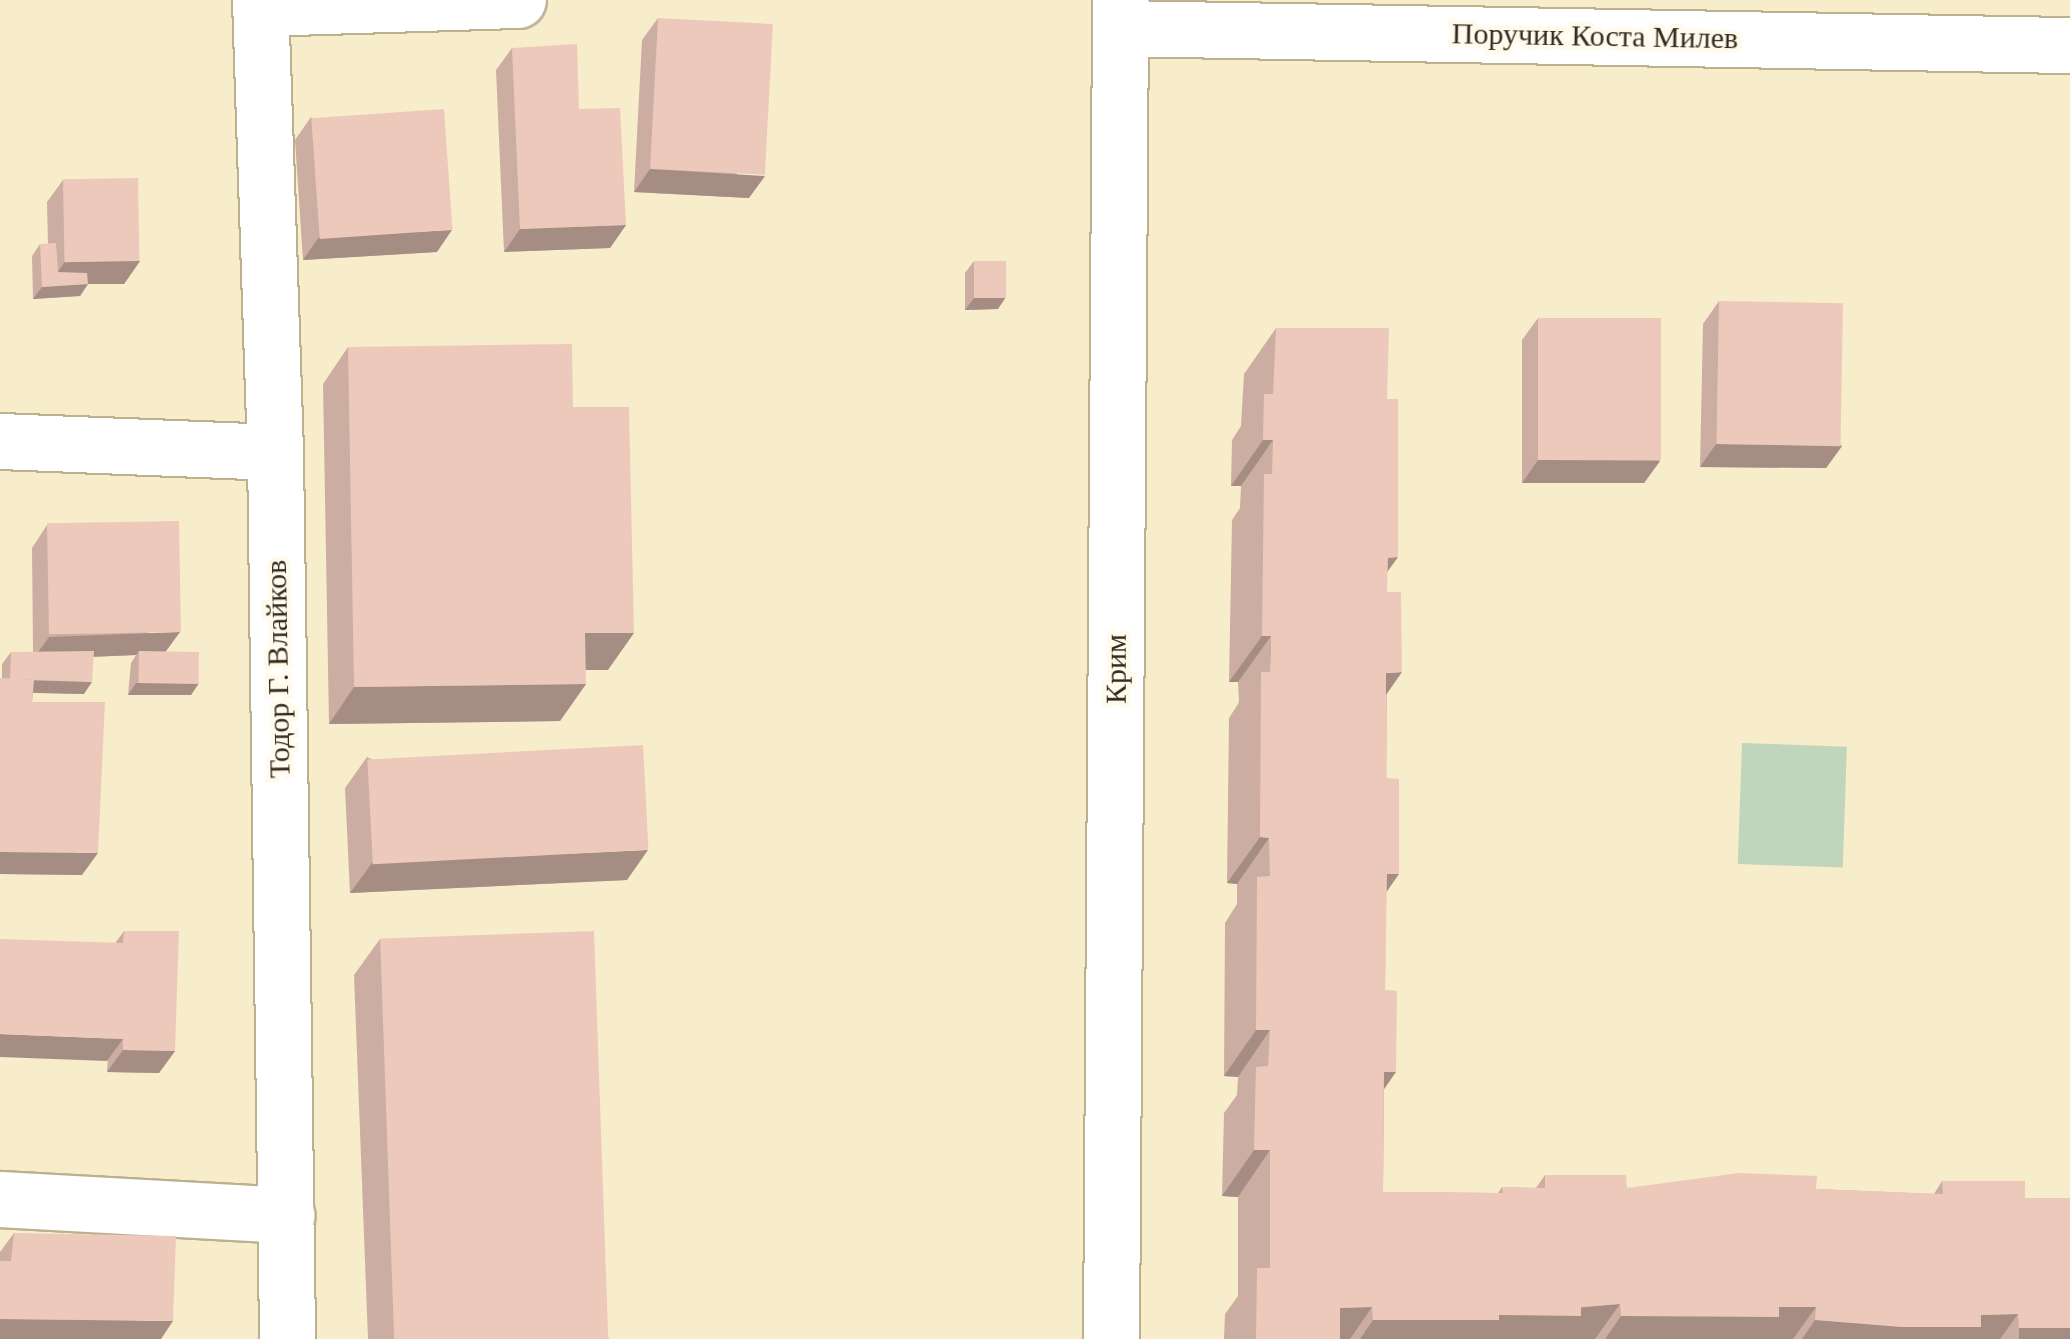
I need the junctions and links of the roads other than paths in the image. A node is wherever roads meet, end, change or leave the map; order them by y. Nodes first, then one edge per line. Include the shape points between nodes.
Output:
1 (518, 0) edge
2 (261, 4) edge
3 (1120, 14) edge
4 (2070, 44) edge
5 (0, 440) edge
6 (275, 452) junction
7 (0, 1199) edge
8 (287, 1215) junction
9 (287, 1339) edge
10 (1111, 1339) edge

1 - 2 street
2 - 6 street, Тодор Г. Влайков
3 - 4 street, Поручик Коста Милев
3 - 10 street, Крим
5 - 6 street
6 - 8 street, Тодор Г. Влайков
7 - 8 street
8 - 9 street, Тодор Г. Влайков

